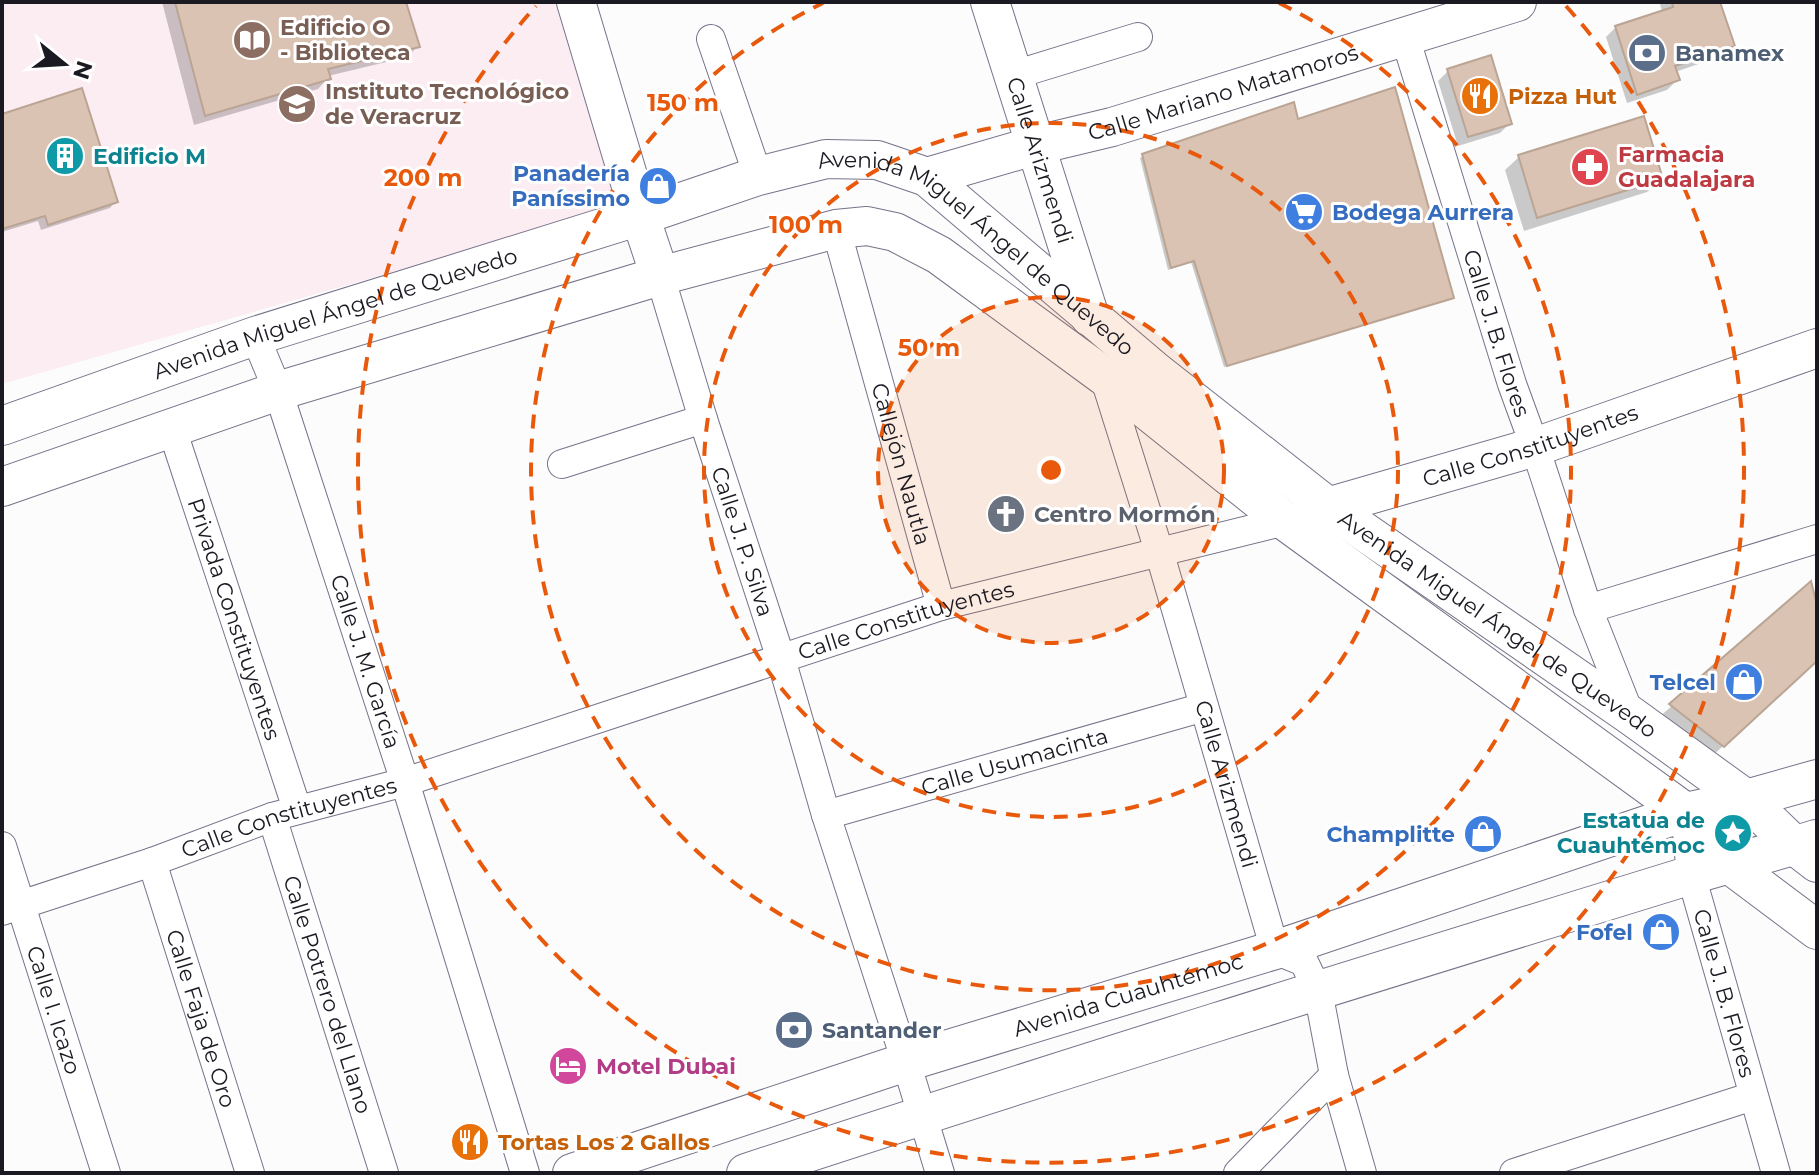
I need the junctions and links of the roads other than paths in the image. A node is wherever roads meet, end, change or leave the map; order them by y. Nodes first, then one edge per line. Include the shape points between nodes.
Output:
1 (576, 2) edge
2 (990, 2) edge
3 (1517, 2) edge
4 (1138, 37) dead end
5 (1405, 37) junction
6 (711, 39) dead end
7 (1014, 75) junction
8 (1037, 145) junction
9 (758, 176) junction
10 (927, 177) junction
11 (640, 216) junction
12 (836, 229) junction
13 (660, 276) junction
14 (1090, 317) junction
15 (255, 336) junction
16 (1817, 348) edge
17 (1104, 376) junction
18 (278, 391) junction
19 (703, 419) junction
20 (2, 426) edge
21 (172, 429) junction
22 (1535, 447) junction
23 (562, 464) dead end
24 (2, 487) edge
25 (1327, 506) junction
26 (1285, 521) junction
27 (1817, 539) edge
28 (1159, 551) junction
29 (941, 606) junction
30 (1588, 609) junction
31 (781, 659) junction
32 (1204, 707) junction
33 (1630, 715) junction
34 (1817, 779) edge
35 (405, 782) junction
36 (1746, 799) junction
37 (1685, 812) junction
38 (284, 813) junction
39 (826, 815) junction
40 (2, 846) edge
41 (1810, 849) edge
42 (152, 862) junction
43 (1729, 864) junction
44 (1691, 875) junction
45 (8, 902) edge
46 (1817, 930) edge
47 (1275, 950) junction
48 (1318, 991) junction
49 (906, 1062) junction
50 (1334, 1075) junction
51 (1753, 1096) junction
52 (921, 1116) junction
53 (106, 1173) edge
54 (250, 1173) edge
55 (384, 1173) edge
56 (525, 1173) edge
57 (572, 1173) edge
58 (746, 1173) edge
59 (940, 1173) edge
60 (1238, 1173) edge
61 (1362, 1173) edge
62 (1514, 1173) edge
63 (1776, 1173) edge

1 - 11 main road, Calle J. P. Silva
2 - 7 main road, Calle Arizmendi
3 - 5 main road, Calle Mariano Matamoros
4 - 7 street
5 - 8 main road, Calle Mariano Matamoros
5 - 22 street, Calle J. B. Flores
6 - 9 street
7 - 8 main road, Calle Arizmendi
8 - 10 main road, Calle Mariano Matamoros
8 - 14 main road, Calle Arizmendi
9 - 10 main road, Avenida Miguel Ángel de Quevedo via 826,159 877,160
9 - 11 main road, Avenida Miguel Ángel de Quevedo
10 - 14 main road, Avenida Miguel Ángel de Quevedo
11 - 13 main road, Calle J. P. Silva
11 - 15 main road, Avenida Miguel Ángel de Quevedo
12 - 13 main road, Avenida Miguel Ángel de Quevedo
12 - 17 main road, Avenida Miguel Ángel de Quevedo via 867,226 895,232 939,255
12 - 29 street, Callejón Nautla
13 - 18 main road, Avenida Miguel Ángel de Quevedo
13 - 19 street, Calle J. P. Silva
14 - 25 main road, Avenida Miguel Ángel de Quevedo
15 - 18 street, Calle J. M. García
15 - 20 main road, Avenida Miguel Ángel de Quevedo
16 - 22 main road, Calle Constituyentes
17 - 26 main road, Avenida Miguel Ángel de Quevedo
17 - 28 street, Calle Arizmendi
18 - 21 main road, Avenida Miguel Ángel de Quevedo
18 - 35 street, Calle J. M. García
19 - 23 street
19 - 31 street, Calle J. P. Silva
21 - 24 main road, Avenida Miguel Ángel de Quevedo
21 - 38 street, Privada Constituyentes
22 - 25 main road, Calle Constituyentes
22 - 30 street, Calle J. B. Flores
25 - 26 main road, Calle Constituyentes
25 - 33 main road, Avenida Miguel Ángel de Quevedo
26 - 28 street, Calle Constituyentes
26 - 37 main road, Avenida Miguel Ángel de Quevedo
27 - 30 street
28 - 29 street, Calle Constituyentes
28 - 32 street, Calle Arizmendi
29 - 31 street, Calle Constituyentes
30 - 33 street, Calle J. B. Flores
31 - 35 street, Calle Constituyentes
31 - 39 street, Calle J. P. Silva
32 - 39 street, Calle Usumacinta
32 - 47 street, Calle Arizmendi
33 - 36 main road, Avenida Miguel Ángel de Quevedo
34 - 36 main road, Avenida Cuauhtémoc
35 - 38 street, Calle Constituyentes
35 - 56 street, Calle J. M. García
36 - 37 main road, Avenida Cuauhtémoc
36 - 41 main road, Avenida Miguel Ángel de Quevedo
37 - 43 main road, Avenida Miguel Ángel de Quevedo
37 - 44 street, Calle J. B. Flores
37 - 47 main road, Avenida Cuauhtémoc
38 - 42 street, Calle Constituyentes
38 - 55 street, Calle Potrero del Llano
39 - 49 street, Calle J. P. Silva
40 - 45 street, Calle I. Icazo
41 - 43 main road
42 - 45 street, Calle Constituyentes
42 - 54 street, Calle Faja de Oro
43 - 44 main road
43 - 46 main road, Avenida Miguel Ángel de Quevedo
44 - 48 main road
44 - 51 street, Calle J. B. Flores
45 - 53 street, Calle I. Icazo
47 - 48 street via 1304,962
47 - 49 main road, Avenida Cuauhtémoc
48 - 50 street
48 - 52 main road
49 - 52 street, Calle J. P. Silva
49 - 57 main road, Avenida Cuauhtémoc
50 - 60 street
50 - 61 street
51 - 62 street
51 - 63 street, Calle J. B. Flores
52 - 58 main road
52 - 59 street, Calle J. P. Silva

